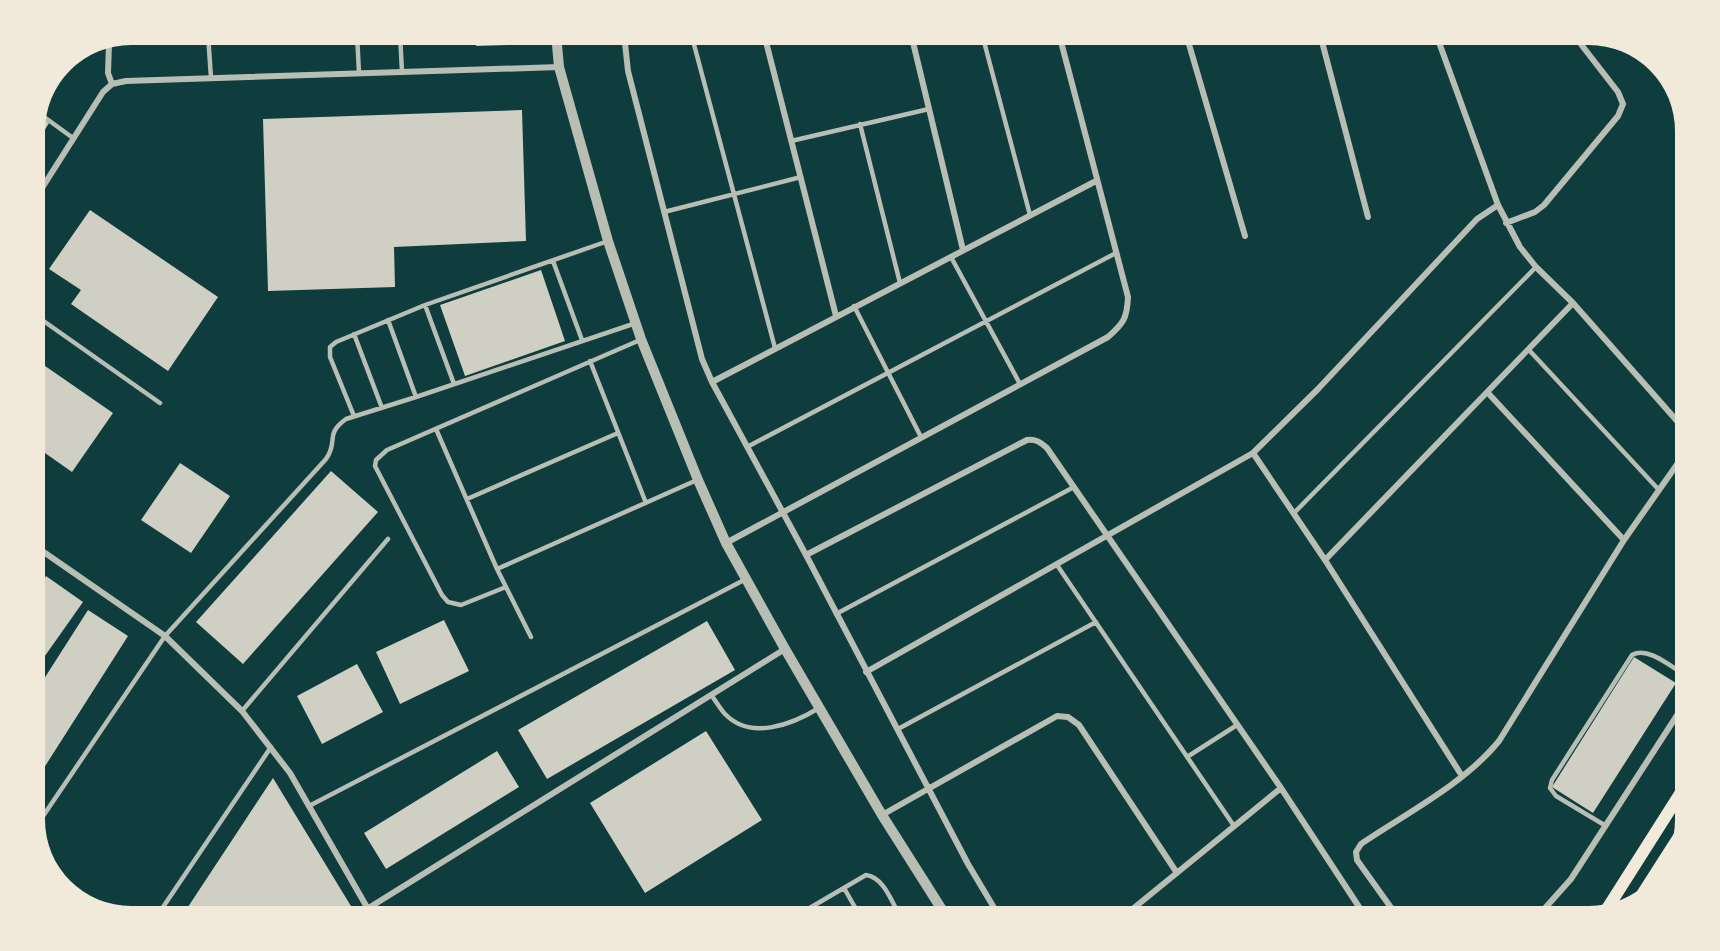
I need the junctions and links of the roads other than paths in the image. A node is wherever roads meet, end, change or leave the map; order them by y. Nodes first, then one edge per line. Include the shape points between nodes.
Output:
1 (209, 45) edge
2 (358, 45) edge
3 (401, 45) edge
4 (557, 45) edge
5 (626, 45) edge
6 (694, 45) edge
7 (767, 45) edge
8 (914, 45) edge
9 (985, 45) edge
10 (1062, 45) edge
11 (1189, 45) edge
12 (1323, 45) edge
13 (1440, 45) edge
14 (1582, 45) edge
15 (109, 49) edge
16 (559, 67) junction
17 (402, 72) junction
18 (359, 73) junction
19 (211, 78) junction
20 (112, 84) junction
21 (928, 108) junction
22 (46, 119) edge
23 (860, 124) junction
24 (73, 138) junction
25 (791, 141) junction
26 (801, 177) junction
27 (1096, 181) junction
28 (45, 183) edge
29 (734, 193) junction
30 (1498, 205) junction
31 (664, 212) junction
32 (1030, 215) junction
33 (1368, 217) dead end
34 (1506, 223) junction
35 (1245, 236) dead end
36 (608, 240) junction
37 (963, 250) junction
38 (1116, 253) junction
39 (951, 257) junction
40 (553, 261) junction
41 (1536, 267) junction
42 (900, 283) junction
43 (1573, 303) junction
44 (425, 305) junction
45 (854, 306) junction
46 (836, 316) junction
47 (388, 320) junction
48 (986, 321) junction
49 (45, 322) edge
50 (636, 323) junction
51 (354, 334) junction
52 (641, 339) junction
53 (582, 340) junction
54 (775, 348) junction
55 (1529, 350) junction
56 (590, 362) junction
57 (888, 373) junction
58 (712, 382) junction
59 (454, 384) junction
60 (1020, 384) junction
61 (1488, 393) junction
62 (416, 397) junction
63 (160, 404) dead end
64 (382, 408) junction
65 (354, 416) junction
66 (1675, 419) edge
67 (436, 429) junction
68 (618, 433) junction
69 (921, 437) junction
70 (747, 447) junction
71 (1253, 453) junction
72 (1675, 467) edge
73 (698, 480) junction
74 (1074, 487) junction
75 (1659, 490) junction
76 (467, 499) junction
77 (646, 503) junction
78 (781, 512) junction
79 (1294, 513) junction
80 (1108, 537) junction
81 (388, 539) dead end
82 (1624, 540) junction
83 (726, 543) junction
84 (45, 554) edge
85 (806, 555) junction
86 (1325, 560) junction
87 (1057, 565) junction
88 (497, 569) junction
89 (746, 579) junction
90 (506, 587) junction
91 (836, 614) junction
92 (1096, 622) junction
93 (165, 636) junction
94 (531, 637) dead end
95 (785, 649) junction
96 (1675, 669) edge
97 (866, 672) junction
98 (711, 695) junction
99 (819, 708) junction
100 (242, 711) junction
101 (1675, 719) edge
102 (1237, 725) junction
103 (898, 729) junction
104 (271, 746) junction
105 (1187, 757) junction
106 (1462, 776) junction
107 (929, 788) junction
108 (1281, 788) junction
109 (1675, 803) edge
110 (309, 806) junction
111 (45, 814) edge
112 (882, 815) junction
113 (1234, 826) junction
114 (1606, 826) junction
115 (1667, 856) edge
116 (1177, 873) junction
117 (1652, 878) edge
118 (844, 888) junction
119 (1611, 903) edge
120 (164, 906) edge
121 (365, 906) edge
122 (372, 906) edge
123 (813, 906) edge
124 (854, 906) edge
125 (894, 906) edge
126 (940, 906) edge
127 (993, 906) edge
128 (1136, 906) edge
129 (1358, 906) edge
130 (1390, 906) edge
131 (1547, 906) edge

1 - 19 lane
2 - 18 lane
3 - 17 lane
4 - 16 street
5 - 31 street via 628,71
6 - 29 lane
7 - 25 street
8 - 21 street
9 - 32 lane
10 - 27 street
11 - 35 street
12 - 33 street
13 - 30 street
14 - 34 street via 1618,92 1623,104 1618,117 1544,205
15 - 20 street
16 - 17 street
16 - 36 street
17 - 18 street
18 - 19 street
19 - 20 street
20 - 24 street
21 - 23 lane
21 - 37 street
22 - 24 lane
23 - 25 lane
23 - 42 lane
24 - 28 street
25 - 26 street
26 - 29 lane
26 - 46 street
27 - 32 street
27 - 38 street
29 - 31 lane
29 - 54 lane
30 - 34 street
30 - 71 street via 1477,219
31 - 58 street via 702,359
32 - 37 street
34 - 41 street
36 - 40 lane
36 - 50 street
37 - 39 street
38 - 48 lane
38 - 60 street via 1128,297 1122,325
39 - 42 street
39 - 48 lane
40 - 44 lane
40 - 53 lane
41 - 43 street
41 - 79 lane
42 - 45 street
43 - 55 street
43 - 66 street
44 - 47 lane
44 - 59 lane
45 - 46 street
45 - 57 lane
46 - 54 street
47 - 51 lane
47 - 62 lane
48 - 57 lane
48 - 60 lane
49 - 63 lane
50 - 52 street
50 - 53 lane
51 - 64 lane
51 - 65 lane via 336,342 330,348 330,357
52 - 56 lane
52 - 73 street
53 - 59 lane
54 - 58 street
55 - 61 street
55 - 75 lane
56 - 67 lane
56 - 68 lane
57 - 69 lane
57 - 70 lane
58 - 70 street
59 - 62 lane
60 - 69 street
61 - 82 street
61 - 86 street
62 - 64 lane
64 - 65 lane
65 - 93 lane via 337,425 333,449 326,459
67 - 76 lane
67 - 90 lane via 380,454 375,466 448,602 461,605
68 - 76 lane
68 - 77 lane
69 - 78 street
70 - 78 street
71 - 79 street
71 - 80 street
72 - 75 street
73 - 77 lane
73 - 83 street
74 - 80 street
74 - 85 street via 1040,441 1027,440
74 - 91 lane
75 - 82 street
76 - 88 lane
77 - 88 lane
78 - 83 street
78 - 85 street
79 - 86 street
80 - 87 street
80 - 102 street
81 - 100 lane
82 - 106 street via 1499,741
83 - 89 street
84 - 93 street
85 - 91 street
86 - 106 street
87 - 92 lane
87 - 97 street
88 - 90 lane
89 - 95 street
89 - 110 lane
90 - 94 lane
91 - 97 street
92 - 103 lane
92 - 105 lane
93 - 100 street
93 - 111 lane
95 - 98 street
95 - 99 street
96 - 114 lane via 1646,652 1632,655 1552,780 1550,788 1556,796
97 - 103 street
98 - 99 lane via 725,715 750,726 782,727
98 - 122 street
99 - 112 street
100 - 104 street
101 - 114 street
102 - 105 lane
102 - 108 street
103 - 107 street
104 - 110 street
104 - 120 lane
105 - 113 lane
106 - 130 street via 1361,844 1356,852 1357,860
107 - 112 street
107 - 116 street via 1057,716 1068,717 1079,725
107 - 127 street
108 - 113 street
108 - 129 street
109 - 119 main road
110 - 121 street
112 - 126 street
113 - 116 street
114 - 131 street via 1571,879
115 - 117 main road
116 - 128 street
118 - 123 lane
118 - 124 lane
118 - 125 lane via 866,875 873,876

